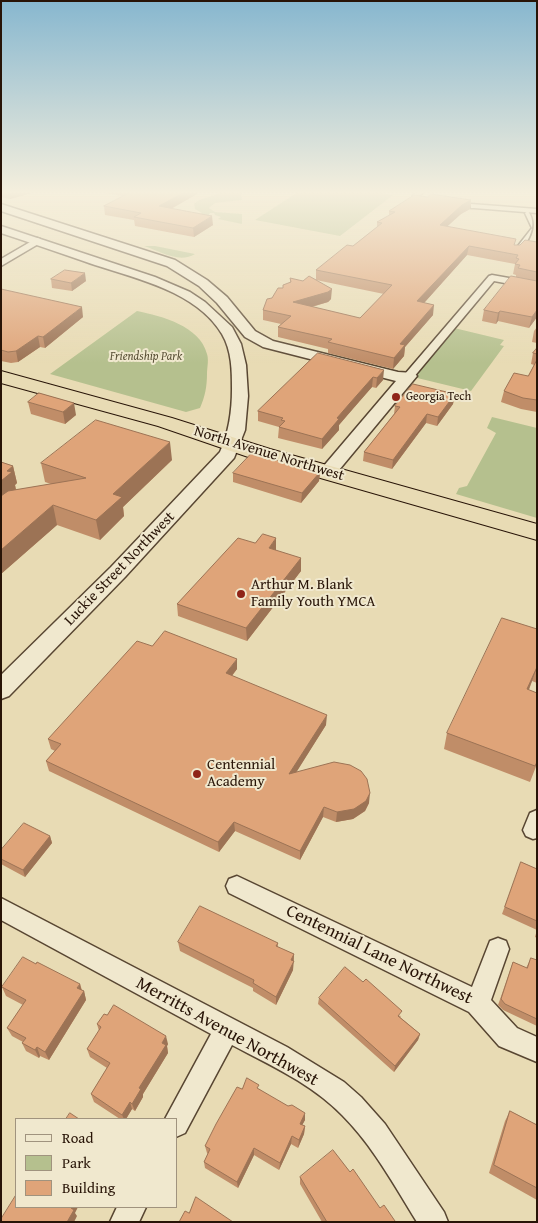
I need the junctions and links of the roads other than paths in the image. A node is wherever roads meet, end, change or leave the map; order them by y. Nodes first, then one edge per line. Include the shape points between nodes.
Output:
1 (24, 249) edge
2 (60, 249) edge
3 (129, 249) edge
4 (519, 249) edge
5 (516, 252) edge
6 (1, 263) edge
7 (537, 286) edge
8 (409, 376) junction
9 (1, 377) edge
10 (234, 443) junction
11 (328, 472) junction
12 (537, 532) edge
13 (1, 690) edge
14 (237, 886) dead end
15 (1, 908) edge
16 (498, 949) dead end
17 (478, 1003) junction
18 (227, 1030) junction
19 (537, 1050) edge
20 (178, 1120) edge
21 (131, 1208) edge
22 (124, 1222) edge
23 (434, 1222) edge

1 - 6 street
2 - 10 street via 167,286 220,322 240,359 241,403
3 - 8 street via 171,263 204,284 250,334 268,344 398,377
4 - 5 street
7 - 8 street via 492,278
8 - 11 street
9 - 10 highway, North Avenue Northwest
10 - 11 highway, North Avenue Northwest
10 - 13 street, Luckie Street Northwest via 216,468
11 - 12 highway, North Avenue Northwest
14 - 17 street, Centennial Lane Northwest
15 - 18 street, Merritts Avenue Northwest
16 - 17 street
17 - 19 street, Centennial Lane Northwest via 508,1036
18 - 20 street
18 - 23 street, Merritts Avenue Northwest via 316,1079 350,1104 377,1134
21 - 22 street

